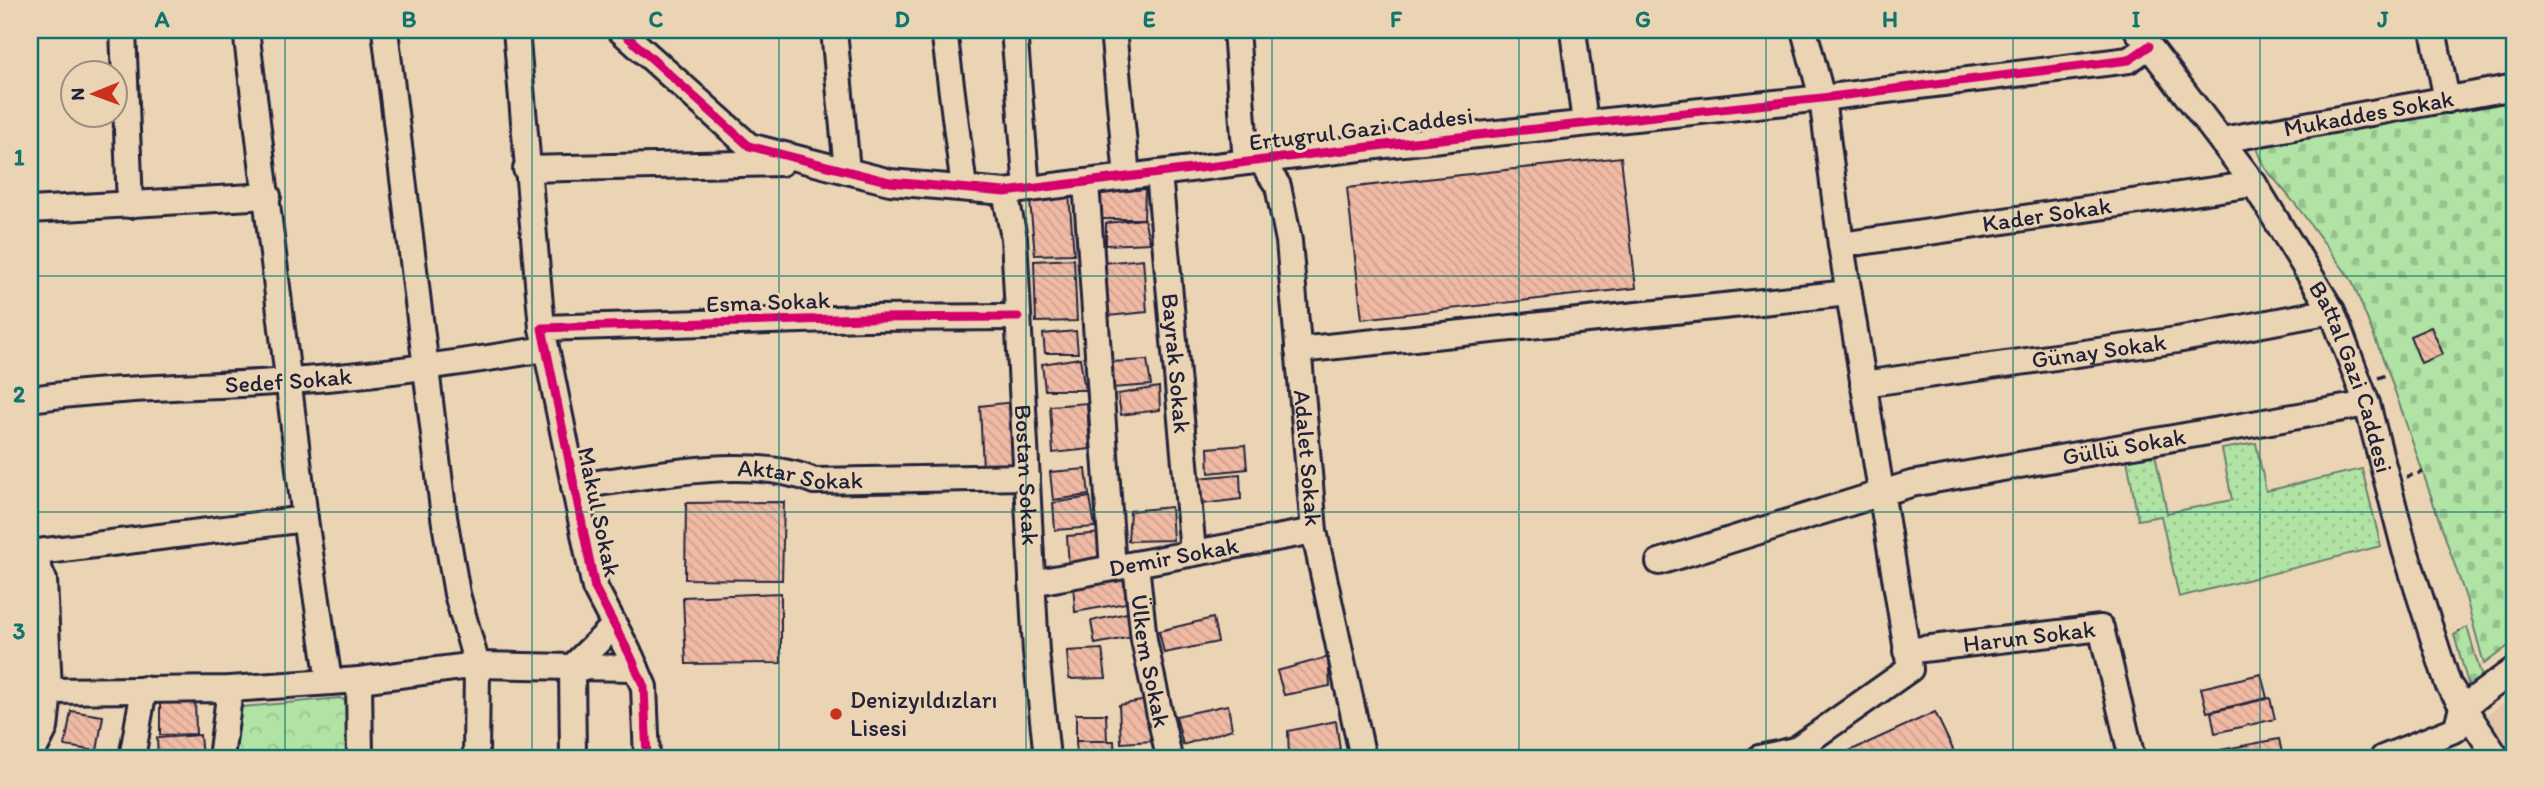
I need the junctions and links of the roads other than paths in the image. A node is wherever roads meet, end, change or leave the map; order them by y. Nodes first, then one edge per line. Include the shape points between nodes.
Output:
1 (123, 30) edge
2 (246, 30) edge
3 (385, 30) edge
4 (516, 30) edge
5 (620, 30) edge
6 (834, 30) edge
7 (944, 30) edge
8 (1014, 30) edge
9 (1113, 30) edge
10 (1237, 30) edge
11 (1573, 30) edge
12 (1804, 30) edge
13 (2434, 30) edge
14 (2143, 38) edge
15 (2515, 87) edge
16 (1822, 98) junction
17 (2447, 100) junction
18 (1585, 123) junction
19 (2222, 140) junction
20 (812, 162) junction
21 (1253, 162) junction
22 (526, 169) junction
23 (847, 171) junction
24 (1159, 173) junction
25 (1127, 177) junction
26 (1086, 182) junction
27 (2253, 184) junction
28 (964, 188) junction
29 (1016, 191) junction
30 (268, 196) junction
31 (130, 205) junction
32 (30, 210) edge
33 (1841, 245) junction
34 (1849, 293) junction
35 (2332, 311) junction
36 (1018, 317) junction
37 (543, 339) junction
38 (1298, 350) junction
39 (426, 369) junction
40 (291, 381) junction
41 (1863, 384) junction
42 (30, 399) edge
43 (2367, 404) junction
44 (1027, 477) junction
45 (574, 486) junction
46 (1881, 492) junction
47 (306, 519) junction
48 (1314, 531) junction
49 (31, 553) edge
50 (1193, 553) junction
51 (1659, 562) dead end
52 (1125, 566) junction
53 (1032, 583) junction
54 (614, 626) junction
55 (1906, 651) junction
56 (477, 665) junction
57 (572, 667) junction
58 (636, 668) junction
59 (2515, 669) edge
60 (42, 679) edge
61 (359, 680) junction
62 (329, 682) junction
63 (144, 689) junction
64 (230, 689) junction
65 (2462, 708) junction
66 (1796, 754) edge
67 (30, 758) edge
68 (132, 758) edge
69 (221, 758) edge
70 (360, 758) edge
71 (476, 758) edge
72 (573, 758) edge
73 (647, 758) edge
74 (1047, 758) edge
75 (1169, 758) edge
76 (1363, 758) edge
77 (1759, 758) edge
78 (2132, 758) edge
79 (2383, 758) edge
80 (2497, 758) edge

1 - 31 street
2 - 30 street
3 - 39 street
4 - 22 street, Makul Sokak
5 - 20 street, Ertugrul Gazi Caddesi via 749,146
6 - 23 street
7 - 28 street
8 - 29 street, Bostan Sokak
9 - 25 street
10 - 21 street, Adalet Sokak
11 - 18 street
12 - 16 street
13 - 17 street
14 - 16 street, Ertugrul Gazi Caddesi via 2130,60
14 - 19 street, Battal Gazi Caddesi
15 - 17 street, Mukaddes Sokak
16 - 18 street, Ertugrul Gazi Caddesi
16 - 33 street
17 - 19 street, Mukaddes Sokak
18 - 21 street, Ertugrul Gazi Caddesi
19 - 27 street, Battal Gazi Caddesi
20 - 22 street
20 - 23 street, Ertugrul Gazi Caddesi
21 - 24 street, Ertugrul Gazi Caddesi
21 - 38 street, Adalet Sokak via 1278,186 1289,241
22 - 37 street, Makul Sokak
23 - 28 street, Ertugrul Gazi Caddesi via 890,182
24 - 25 street, Ertugrul Gazi Caddesi
24 - 50 street, Bayrak Sokak
25 - 26 street, Ertugrul Gazi Caddesi
26 - 29 street, Ertugrul Gazi Caddesi
26 - 52 street, Ülkem Sokak
27 - 33 street, Kader Sokak
27 - 35 street, Battal Gazi Caddesi
28 - 29 street, Ertugrul Gazi Caddesi
29 - 36 street, Bostan Sokak
30 - 31 street
30 - 40 street
31 - 32 street
33 - 34 street
34 - 38 street
34 - 41 street
35 - 41 street, Günay Sokak via 2177,340
35 - 43 street, Battal Gazi Caddesi
36 - 37 street, Esma Sokak via 865,318
36 - 44 street, Bostan Sokak
37 - 39 street, Sedef Sokak
37 - 45 street, Makul Sokak
38 - 48 street, Adalet Sokak
39 - 40 street, Sedef Sokak
39 - 56 street via 457,593
40 - 42 street, Sedef Sokak via 98,390
40 - 47 street
41 - 46 street
43 - 46 street, Güllü Sokak
43 - 65 street, Battal Gazi Caddesi via 2405,550 2448,684
44 - 45 street, Aktar Sokak via 814,481 792,472 729,468
44 - 53 street, Bostan Sokak
45 - 54 street, Makul Sokak via 595,588
46 - 51 street, Güllü Sokak
46 - 55 street
47 - 49 street
47 - 62 street
48 - 50 street, Demir Sokak
48 - 76 street, Adalet Sokak
49 - 60 street via 44,580
50 - 52 street, Demir Sokak
52 - 53 street, Demir Sokak
52 - 75 street, Ülkem Sokak
53 - 74 street, Bostan Sokak
54 - 57 street
54 - 58 street, Makul Sokak
55 - 66 street via 1910,669
55 - 78 street, Harun Sokak via 2101,628
56 - 57 street
56 - 61 street
56 - 71 street
57 - 58 street
57 - 72 street
58 - 73 street, Makul Sokak via 644,687
59 - 65 street
60 - 63 street
60 - 67 street via 45,728
61 - 62 street
61 - 70 street
62 - 64 street
63 - 64 street
63 - 68 street
64 - 69 street
65 - 79 street via 2456,729
65 - 80 street, Battal Gazi Caddesi
66 - 77 street

